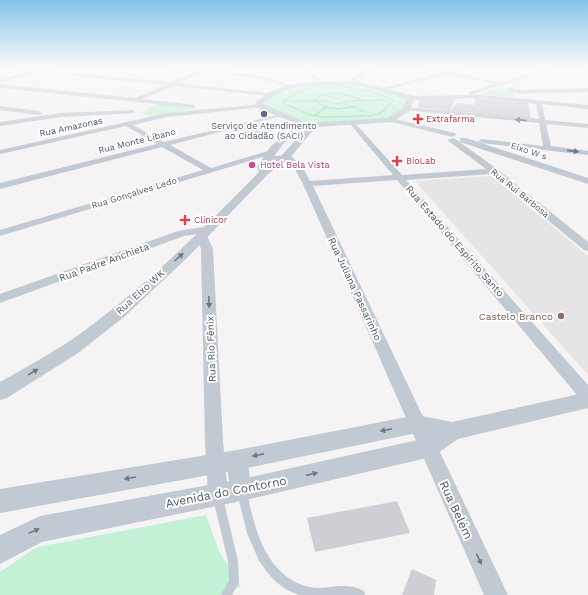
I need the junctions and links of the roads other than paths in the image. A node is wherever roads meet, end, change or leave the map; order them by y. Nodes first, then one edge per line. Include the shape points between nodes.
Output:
1 (85, 95) edge
2 (149, 95) edge
3 (270, 95) edge
4 (402, 95) edge
5 (462, 95) joint
6 (519, 95) edge
7 (479, 96) joint
8 (410, 97) junction
9 (136, 100) junction
10 (518, 100) junction
11 (539, 102) junction
12 (156, 103) junction
13 (259, 105) junction
14 (588, 107) edge
15 (0, 108) edge
16 (199, 109) junction
17 (406, 109) junction
18 (139, 110) junction
19 (29, 112) junction
20 (61, 115) junction
21 (279, 115) junction
22 (0, 117) edge
23 (20, 118) junction
24 (146, 120) junction
25 (390, 120) junction
26 (311, 122) junction
27 (542, 122) junction
28 (352, 123) junction
29 (0, 124) edge
30 (127, 124) junction
31 (588, 126) edge
32 (450, 137) junction
33 (464, 139) junction
34 (162, 145) junction
35 (547, 148) junction
36 (0, 152) edge
37 (268, 153) junction
38 (588, 153) edge
39 (287, 157) junction
40 (209, 170) junction
41 (494, 171) junction
42 (264, 172) junction
43 (401, 178) junction
44 (588, 181) edge
45 (307, 184) junction
46 (0, 186) edge
47 (206, 232) junction
48 (0, 233) edge
49 (588, 248) edge
50 (0, 299) edge
51 (0, 392) edge
52 (588, 396) edge
53 (588, 400) edge
54 (417, 424) junction
55 (452, 431) junction
56 (426, 448) junction
57 (226, 461) junction
58 (229, 492) junction
59 (0, 501) edge
60 (0, 550) edge
61 (226, 595) edge
62 (360, 595) edge
63 (496, 595) edge

1 - 9 street
2 - 9 street
3 - 13 street
4 - 8 street
5 - 7 street
5 - 8 street
6 - 10 street
7 - 10 street
8 - 17 street
9 - 12 street
10 - 11 street
11 - 14 street
11 - 27 street
12 - 16 street
12 - 18 street
13 - 16 street
13 - 21 street
15 - 19 street
16 - 24 street, Rua Amazonas
17 - 25 street
27 -> 17 street
18 - 20 street
18 - 24 street
19 - 20 street
19 - 23 street
20 - 23 street
21 - 26 street
21 - 34 street, Rua Monte Líbano
22 - 23 street
23 - 29 street
24 - 30 street, Rua Amazonas
25 - 28 street
25 - 32 street, Eixo W s
26 - 28 street
26 - 37 street via 294,130
26 - 39 street, Rua Eixo WK
27 - 31 street
27 - 35 street
28 - 43 street, Rua Estado do Espírito Santo
30 - 34 street
30 - 36 street, Rua Amazonas
32 - 33 street, Eixo W s
32 - 41 street, Rua Rui Barbosa
33 - 35 street
33 - 44 street, Eixo W s
34 - 40 street
34 - 46 street, Rua Monte Líbano
35 -> 38 street
37 - 39 street via 272,159
37 - 40 street, Rua Gonçalves Ledo
37 - 42 street via 262,167
39 - 42 street, Rua Eixo WK via 274,168
39 - 45 street, Rua Juliana Passarinho via 300,170
40 - 48 street, Rua Gonçalves Ledo
41 - 43 street
41 - 49 street, Rua Rui Barbosa
42 - 47 street, Rua Eixo WK
43 - 45 street
43 - 52 street, Rua Estado do Espírito Santo
45 - 54 street, Rua Juliana Passarinho
47 - 50 street, Rua Padre Anchieta via 182,233
51 -> 47 street, Rua Eixo WK via 94,333
47 -> 57 street, Rua Rio Fênix
53 - 55 street, Avenida do Contorno
54 - 55 street, Avenida do Contorno
54 - 56 street, Rua Belém
54 -> 57 street, Avenida do Contorno
55 - 56 street, Avenida do Contorno
58 -> 56 street, Avenida do Contorno
56 -> 63 street, Rua Belém
57 - 58 street, Rua Rio Fênix
57 -> 59 street, Avenida do Contorno
60 -> 58 street, Avenida do Contorno via 40,529
58 - 61 lane via 234,582
58 - 62 lane via 264,560 280,580 313,594 334,592

